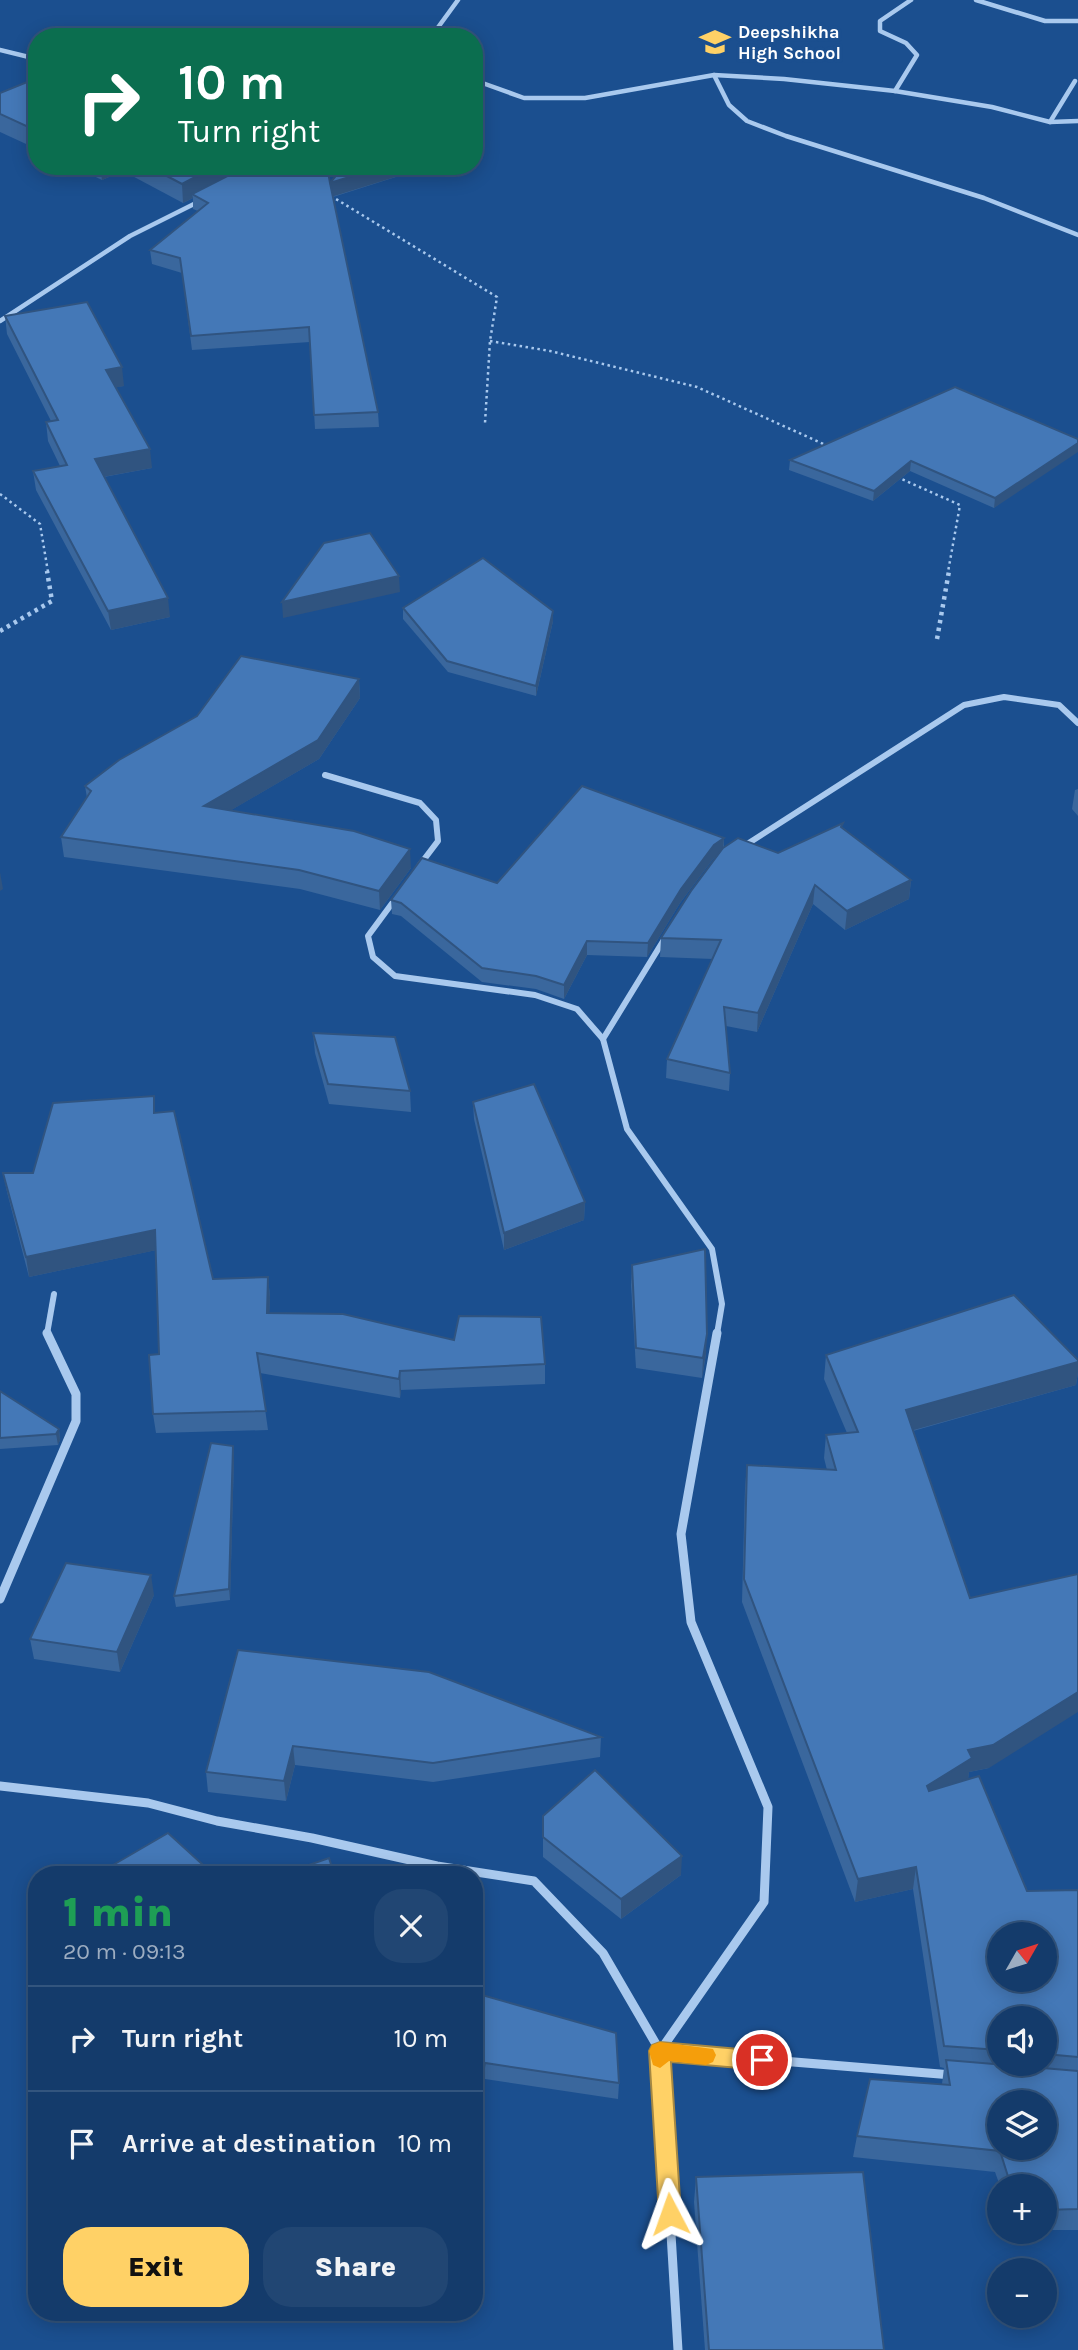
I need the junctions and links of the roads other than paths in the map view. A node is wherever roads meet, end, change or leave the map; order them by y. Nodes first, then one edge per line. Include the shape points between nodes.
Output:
1 (458, 0) edge
2 (911, 0) edge
3 (976, 0) edge
4 (1078, 21) edge
5 (438, 28) edge
6 (0, 50) edge
7 (28, 57) edge
8 (714, 75) junction
9 (1075, 81) dead end
10 (483, 83) edge
11 (895, 90) junction
12 (1049, 121) junction
13 (1078, 121) edge
14 (204, 199) edge
15 (1078, 235) edge
16 (0, 321) edge
17 (1078, 723) edge
18 (325, 775) dead end
19 (729, 855) edge
20 (415, 872) edge
21 (399, 894) edge
22 (671, 928) edge
23 (603, 1039) junction
24 (54, 1294) dead end
25 (0, 1599) edge
26 (0, 1786) edge
27 (437, 1866) edge
28 (483, 1873) edge
29 (660, 2051) junction
30 (958, 2076) edge
31 (678, 2350) edge

1 - 5 street
2 - 11 street via 880,21 880,31 906,43 917,55
3 - 4 street via 1045,21
6 - 7 street
8 - 10 street via 584,98 524,97
8 - 11 street
8 - 15 street via 729,105 747,121 984,198
9 - 12 street
11 - 12 street
12 - 13 street
14 - 16 street via 130,236
17 - 19 street via 1059,705 1004,696 964,705
18 - 20 street via 420,803 436,820 438,841
21 - 23 street via 368,936 373,957 395,976 535,995 578,1009
22 - 23 street
23 - 29 street via 627,1129 712,1249 722,1304 681,1534 691,1622 768,1807 764,1902
24 - 25 street via 47,1335 76,1394 76,1421
26 - 27 street via 148,1803
28 - 29 street via 534,1881 603,1953
29 - 30 street
29 - 31 street

